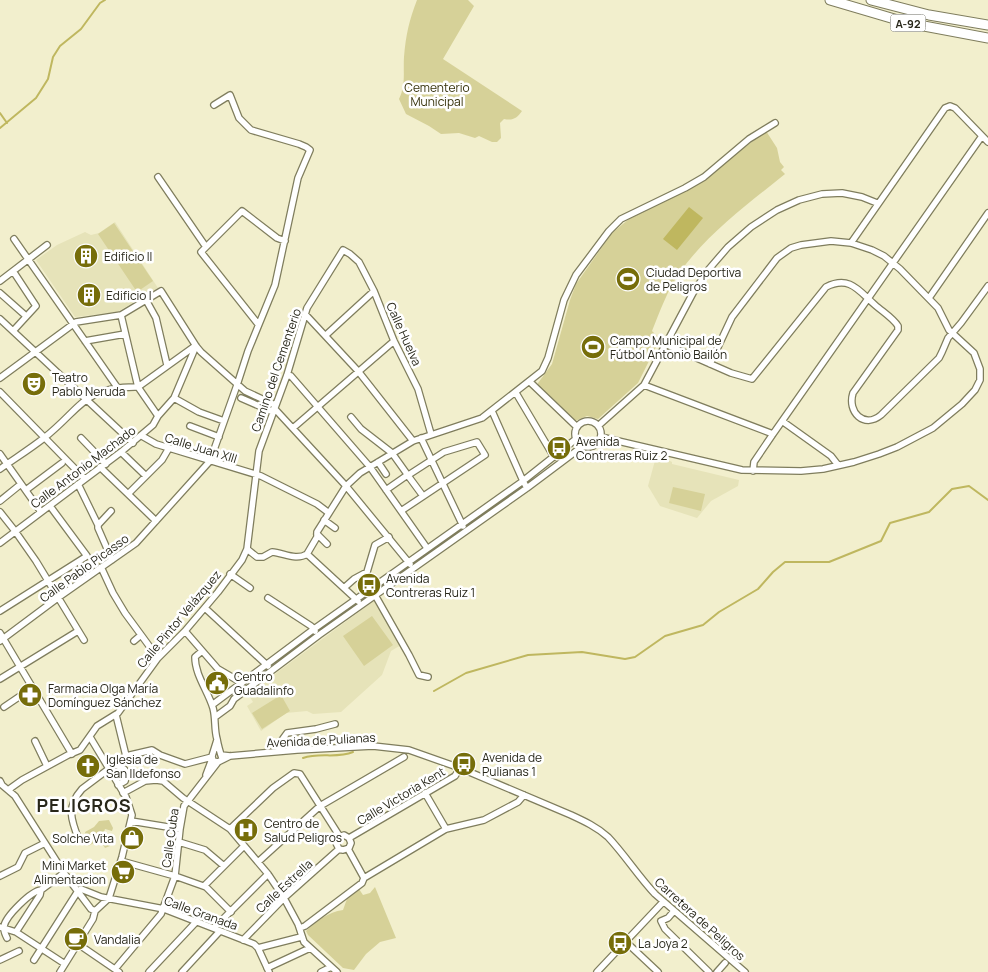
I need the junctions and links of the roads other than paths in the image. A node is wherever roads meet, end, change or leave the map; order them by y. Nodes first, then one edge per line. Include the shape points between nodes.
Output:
1 (830, 0) edge
2 (871, 0) edge
3 (988, 26) edge
4 (988, 38) edge
5 (214, 105) dead end
6 (775, 123) dead end
7 (982, 136) junction
8 (988, 142) edge
9 (158, 177) dead end
10 (877, 203) junction
11 (988, 213) edge
12 (14, 239) dead end
13 (285, 241) junction
14 (851, 243) junction
15 (47, 245) dead end
16 (206, 247) junction
17 (343, 250) joint
18 (29, 259) junction
19 (893, 262) junction
20 (13, 271) junction
21 (0, 281) edge
22 (988, 286) edge
23 (374, 291) junction
24 (0, 292) edge
25 (929, 298) junction
26 (868, 299) junction
27 (146, 300) junction
28 (305, 314) junction
29 (121, 315) junction
30 (26, 316) junction
31 (0, 319) edge
32 (74, 324) junction
33 (258, 324) junction
34 (13, 331) junction
35 (953, 333) junction
36 (125, 334) junction
37 (326, 335) junction
38 (86, 341) junction
39 (394, 341) junction
40 (665, 344) junction
41 (196, 346) junction
42 (34, 352) junction
43 (710, 364) junction
44 (167, 365) junction
45 (358, 371) junction
46 (287, 375) junction
47 (0, 378) edge
48 (530, 382) junction
49 (238, 385) junction
50 (644, 385) junction
51 (116, 387) junction
52 (138, 387) junction
53 (0, 392) edge
54 (516, 393) junction
55 (174, 398) junction
56 (241, 398) dead end
57 (85, 399) junction
58 (318, 406) junction
59 (274, 408) junction
60 (492, 411) junction
61 (158, 416) junction
62 (351, 417) dead end
63 (782, 421) junction
64 (224, 422) junction
65 (190, 426) dead end
66 (598, 426) junction
67 (578, 427) junction
68 (293, 428) junction
69 (431, 434) junction
70 (773, 434) junction
71 (142, 436) junction
72 (219, 437) junction
73 (601, 437) junction
74 (45, 438) junction
75 (82, 438) dead end
76 (421, 438) junction
77 (576, 439) junction
78 (413, 441) junction
79 (133, 443) junction
80 (583, 446) junction
81 (169, 448) junction
82 (121, 452) junction
83 (392, 453) junction
84 (0, 454) edge
85 (554, 457) junction
86 (431, 460) junction
87 (210, 461) junction
88 (378, 462) junction
89 (62, 463) dead end
90 (7, 464) junction
91 (838, 465) junction
92 (103, 466) junction
93 (370, 467) junction
94 (0, 470) edge
95 (753, 471) junction
96 (386, 474) dead end
97 (255, 475) junction
98 (408, 475) junction
99 (146, 476) junction
100 (85, 479) junction
101 (523, 481) junction
102 (21, 484) junction
103 (78, 484) junction
104 (442, 484) junction
105 (346, 486) junction
106 (528, 488) junction
107 (26, 490) junction
108 (386, 490) junction
109 (128, 494) junction
110 (423, 496) junction
111 (0, 501) edge
112 (50, 506) junction
113 (111, 511) dead end
114 (401, 511) junction
115 (0, 512) edge
116 (41, 512) junction
117 (328, 513) junction
118 (324, 520) junction
119 (156, 522) junction
120 (98, 524) junction
121 (461, 524) junction
122 (335, 528) dead end
123 (16, 531) junction
124 (466, 531) junction
125 (317, 534) junction
126 (389, 537) junction
127 (0, 543) edge
128 (327, 544) dead end
129 (426, 548) junction
130 (247, 549) junction
131 (307, 554) junction
132 (112, 560) junction
133 (408, 561) junction
134 (101, 567) junction
135 (413, 568) junction
136 (230, 574) junction
137 (48, 580) junction
138 (345, 587) junction
139 (250, 588) dead end
140 (375, 595) junction
141 (59, 597) junction
142 (268, 598) dead end
143 (356, 599) junction
144 (361, 605) junction
145 (205, 608) junction
146 (0, 611) edge
147 (314, 629) junction
148 (78, 631) junction
149 (185, 631) junction
150 (0, 633) edge
151 (142, 635) junction
152 (319, 635) junction
153 (2, 640) edge
154 (84, 640) dead end
155 (134, 641) dead end
156 (202, 651) junction
157 (158, 658) junction
158 (266, 664) junction
159 (20, 667) junction
160 (271, 670) junction
161 (428, 677) dead end
162 (0, 679) edge
163 (242, 683) junction
164 (32, 688) junction
165 (212, 706) junction
166 (4, 707) dead end
167 (116, 715) junction
168 (215, 717) junction
169 (335, 724) dead end
170 (90, 737) junction
171 (35, 741) dead end
172 (280, 751) junction
173 (72, 754) junction
174 (126, 756) junction
175 (217, 757) junction
176 (404, 757) dead end
177 (116, 765) junction
178 (47, 766) junction
179 (460, 768) junction
180 (109, 770) junction
181 (1, 784) edge
182 (118, 785) junction
183 (8, 790) junction
184 (123, 793) junction
185 (425, 793) junction
186 (524, 795) junction
187 (188, 801) junction
188 (320, 806) junction
189 (131, 821) junction
190 (180, 829) junction
191 (230, 829) junction
192 (446, 829) junction
193 (340, 836) junction
194 (349, 838) junction
195 (79, 840) dead end
196 (179, 842) junction
197 (44, 843) junction
198 (244, 846) junction
199 (339, 849) junction
200 (348, 849) junction
201 (121, 861) junction
202 (258, 862) junction
203 (224, 866) junction
204 (64, 873) junction
205 (268, 874) junction
206 (0, 876) edge
207 (175, 876) junction
208 (364, 878) junction
209 (204, 886) junction
210 (41, 890) junction
211 (78, 891) junction
212 (109, 898) junction
213 (284, 898) junction
214 (664, 902) junction
215 (164, 909) junction
216 (95, 911) junction
217 (674, 911) junction
218 (231, 912) junction
219 (654, 914) junction
220 (197, 921) junction
221 (662, 921) junction
222 (2, 928) edge
223 (300, 928) junction
224 (217, 930) junction
225 (16, 932) junction
226 (301, 937) junction
227 (7, 938) dead end
228 (243, 940) junction
229 (626, 942) junction
230 (78, 944) junction
231 (258, 948) junction
232 (310, 948) junction
233 (41, 949) junction
234 (19, 951) dead end
235 (0, 960) edge
236 (34, 960) dead end
237 (725, 963) dead end
238 (331, 967) junction
239 (64, 969) edge
240 (268, 970) edge
241 (117, 971) edge
242 (601, 971) edge
243 (149, 972) edge
244 (182, 972) edge
245 (321, 972) edge
246 (337, 972) edge
247 (658, 972) edge
248 (709, 972) edge
249 (717, 972) edge
250 (745, 972) edge

1 - 4 highway, A-92 via 908,23
2 - 3 highway, A-92
5 - 13 street via 230,95 239,118 251,130 310,150 298,178
6 - 48 street via 749,139 704,177 621,219 609,231 576,275 564,300 548,358 542,371
7 - 8 street
7 - 10 street via 955,108 945,108
7 - 19 street
9 - 16 street
10 - 14 street
10 - 40 street via 842,193 822,194 799,200 770,214 728,247 709,269
11 - 25 street
12 - 18 street
13 - 16 street via 242,212
13 - 33 street via 275,285
14 - 19 street
14 - 43 street via 811,243 791,248 777,258 732,317
15 - 18 street
16 - 33 street via 201,252
17 - 23 street, Calle Huelva via 359,262
17 - 28 street, Camino del Cementerio
18 - 20 street
18 - 32 street
19 - 25 street
19 - 26 street
20 - 21 street
20 - 30 street via 36,306
22 - 35 street
23 - 37 street
23 - 39 street, Calle Huelva
24 - 30 street
25 - 35 street
26 - 35 street via 896,322 898,330 854,393 853,412 863,420 873,420 881,415 939,358
26 - 43 street via 846,283 826,287 752,379
26 - 63 street
27 - 29 street
27 - 41 street via 161,291
27 - 44 street via 156,318
28 - 37 street
28 - 46 street, Camino del Cementerio
29 - 32 street
29 - 36 street
30 - 34 street
31 - 34 street
32 - 38 street
32 - 42 street
33 - 49 street
34 - 42 street
35 - 91 street via 968,346 977,360 980,380 975,390 933,428 879,454
36 - 38 street
36 - 52 street
37 - 45 street
38 - 51 street
39 - 45 street
39 - 69 street, Calle Huelva via 418,388
40 - 43 street
40 - 50 street
41 - 44 street
41 - 49 street
41 - 55 street, Calle Antonio Machado
42 - 47 street
42 - 57 street
44 - 52 street
45 - 58 street
45 - 78 street
46 - 58 street
46 - 59 street, Camino del Cementerio
48 - 54 street
48 - 67 street
49 - 59 street
49 - 64 street
50 - 66 street
50 - 70 street
51 - 52 street
51 - 57 street
52 - 61 street
53 - 74 street
54 - 60 street
54 - 85 street
55 - 61 street, Calle Antonio Machado
55 - 64 street
56 - 59 street
57 - 74 street
57 - 79 street
58 - 68 street
58 - 93 street
59 - 68 street
59 - 97 street, Camino del Cementerio via 258,452
60 - 69 street via 472,422
60 - 101 street
61 - 71 street, Calle Antonio Machado
62 - 83 street
63 - 70 street
63 - 91 street via 831,456
64 - 72 street
65 - 72 street
66 - 67 street via 588,421
66 - 73 street
67 - 77 street
68 - 105 street
69 - 76 street
70 - 95 street via 754,462
71 - 79 street, Calle Antonio Machado
71 - 81 street, Calle Juan XIII
72 - 87 street
73 - 80 street via 593,446
73 - 95 street
74 - 90 street
74 - 100 street
75 - 92 street
76 - 78 street
76 - 86 street
77 - 80 street
77 - 85 street
78 - 83 street
79 - 82 street, Calle Antonio Machado
80 - 106 street
81 - 87 street, Calle Juan XIII
81 - 99 street
82 - 92 street, Calle Antonio Machado
82 - 99 street
83 - 88 street
83 - 98 street
84 - 90 street
85 - 101 street
86 - 98 street
86 - 104 street
86 - 104 street via 444,452 477,442 485,455
87 - 97 street, Calle Juan XIII
87 - 119 street, Calle Pablo Picasso
88 - 93 street
88 - 96 street
89 - 107 street
90 - 94 street
90 - 102 street
91 - 95 street via 800,471
92 - 100 street, Calle Antonio Machado
92 - 109 street
93 - 105 street
93 - 108 street
97 - 117 street, Calle Juan XIII via 317,504
97 - 130 street, Calle Pintor Velázquez
98 - 108 street
98 - 110 street
99 - 109 street
100 - 103 street, Calle Antonio Machado
101 - 106 street
101 - 121 street
102 - 107 street
102 - 111 street
103 - 112 street, Calle Antonio Machado
103 - 120 street
104 - 110 street
104 - 121 street
105 - 117 street
105 - 126 street
106 - 124 street
107 - 116 street
108 - 114 street
109 - 119 street
110 - 114 street
112 - 116 street, Calle Antonio Machado
112 - 137 street via 87,556
113 - 120 street
114 - 129 street
115 - 123 street
116 - 123 street, Calle Antonio Machado
117 - 118 street
118 - 122 street
118 - 125 street
119 - 132 street, Calle Pablo Picasso via 136,543
120 - 132 street
121 - 124 street
121 - 129 street
123 - 127 street, Calle Antonio Machado
123 - 137 street
124 - 135 street
125 - 128 street
125 - 131 street
126 - 133 street
126 - 138 street via 375,545 367,572
129 - 133 street
130 - 131 street via 257,558 272,552 294,557
130 - 136 street, Calle Pintor Velázquez
131 - 138 street
132 - 134 street, Calle Pablo Picasso
133 - 135 street
133 - 143 street
134 - 141 street, Calle Pablo Picasso
134 - 151 street via 125,613
135 - 140 street
136 - 139 street
136 - 145 street, Calle Pintor Velázquez
137 - 141 street
137 - 146 street
138 - 143 street
140 - 144 street
140 - 161 street via 419,675
141 - 148 street
141 - 153 street, Calle Pablo Picasso
142 - 147 street
143 - 144 street
143 - 147 street
144 - 152 street
145 - 149 street, Calle Pintor Velázquez
145 - 158 street
147 - 152 street
147 - 158 street
148 - 154 street
148 - 159 street
149 - 156 street
149 - 157 street, Calle Pintor Velázquez
150 - 153 street
151 - 155 street
151 - 157 street
152 - 160 street
153 - 159 street
156 - 163 street via 218,669
156 - 165 street, Calle Cuba via 196,655 195,661
157 - 167 street, Calle Pintor Velázquez
158 - 160 street
158 - 163 street
159 - 162 street
159 - 164 street
160 - 168 street
163 - 165 street
164 - 166 street
164 - 173 street
165 - 168 street, Calle Cuba
167 - 170 street, Calle Pintor Velázquez via 98,726
167 - 174 street
168 - 175 street, Calle Cuba
169 - 172 street via 287,733 279,744
170 - 173 street, Calle Pintor Velázquez via 80,750
170 - 180 street
171 - 178 street
172 - 175 street, Avenida de Pulianas
172 - 179 street, Avenida de Pulianas via 391,747 427,755
173 - 178 street, Calle Pintor Velázquez
174 - 175 street via 152,750 185,764
174 - 177 street
175 - 187 street, Calle Cuba
176 - 188 street
177 - 180 street
177 - 182 street via 127,773 125,781
178 - 183 street, Calle Pintor Velázquez
179 - 185 street, Calle Victoria Kent via 455,776
179 - 186 street, Avenida de Pulianas
180 - 182 street
180 - 195 street via 82,789 72,803 73,824
181 - 183 street
182 - 184 street
183 - 197 street
184 - 187 street via 145,780 156,780 166,783
184 - 189 street
185 - 192 street
185 - 194 street, Calle Victoria Kent
186 - 192 street via 518,802 484,820
186 - 214 street, Carretera de Peligros via 587,822 606,836 643,882
187 - 190 street, Calle Cuba
187 - 191 street
188 - 191 street via 297,772 273,788
188 - 193 street
188 - 202 street
189 - 190 street
189 - 201 street
190 - 196 street, Calle Cuba
191 - 198 street
192 - 208 street
193 - 194 street
193 - 199 street via 336,843
194 - 200 street via 351,844
196 - 203 street via 206,850
196 - 207 street, Calle Cuba
197 - 204 street
197 - 206 street via 25,853 18,867
198 - 202 street
198 - 203 street
199 - 200 street
199 - 213 street, Calle Estrella
200 - 208 street
201 - 207 street
201 - 212 street
202 - 205 street
203 - 209 street
204 - 210 street
204 - 211 street
205 - 213 street
205 - 218 street
207 - 209 street
207 - 215 street, Calle Cuba
208 - 223 street via 362,883
209 - 218 street
210 - 222 street via 25,899
210 - 225 street
211 - 212 street, Calle Granada via 81,889
211 - 216 street
211 - 233 street
212 - 215 street, Calle Granada
212 - 216 street
213 - 223 street
213 - 228 street, Calle Estrella
214 - 217 street, Carretera de Peligros
214 - 219 street
215 - 220 street, Calle Granada
215 - 241 street
216 - 230 street
217 - 221 street
217 - 250 street, Carretera de Peligros
218 - 224 street
219 - 221 street
219 - 229 street
220 - 224 street, Calle Granada
220 - 243 street
221 - 248 street via 664,929
222 - 225 street
222 - 227 street
223 - 226 street
224 - 228 street, Calle Granada
224 - 244 street
225 - 233 street
226 - 231 street
226 - 232 street
228 - 231 street, Calle Granada
229 - 242 street
229 - 247 street
230 - 239 street
230 - 241 street
231 - 240 street
232 - 238 street
232 - 240 street
233 - 236 street
233 - 239 street
234 - 235 street
237 - 249 street
238 - 245 street
238 - 246 street

